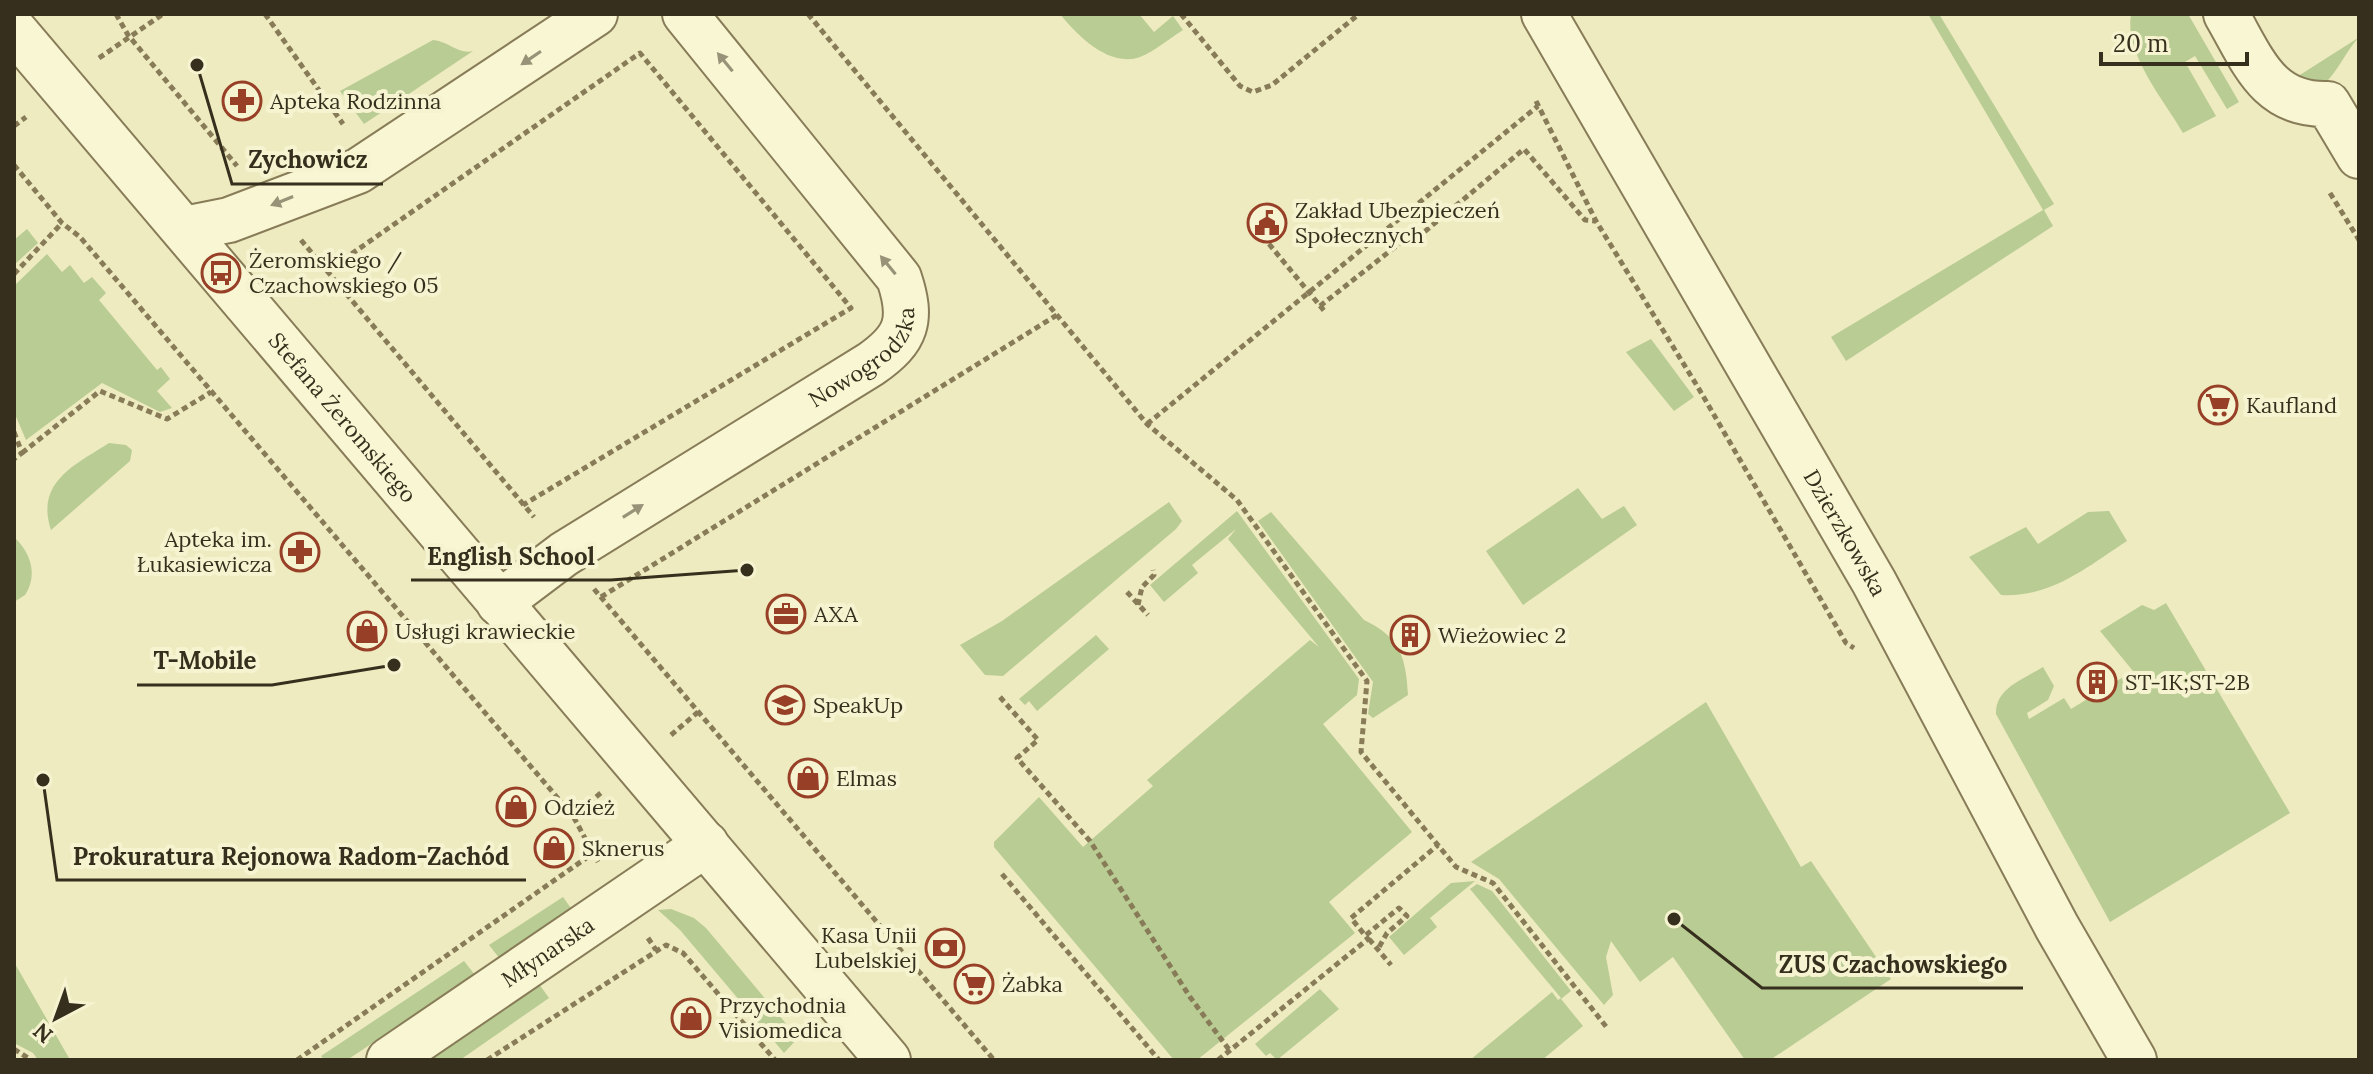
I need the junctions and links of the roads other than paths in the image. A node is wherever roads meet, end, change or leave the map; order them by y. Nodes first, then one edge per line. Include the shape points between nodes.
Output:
1 (595, 14) edge
2 (685, 14) edge
3 (1544, 14) edge
4 (2226, 14) edge
5 (14, 30) edge
6 (2359, 156) edge
7 (184, 229) junction
8 (499, 603) junction
9 (706, 844) junction
10 (389, 1060) edge
11 (888, 1060) edge
12 (2134, 1060) edge

1 -> 7 street via 358,171 238,218
8 -> 2 street, Nowogrodzka via 564,554 871,364 893,348 904,328 908,306 899,278
3 - 12 street, Dzierzkowska via 1874,582 2057,927
4 - 6 street via 2271,86 2296,102 2328,104
5 - 7 street, Stefana Żeromskiego
7 - 8 street, Stefana Żeromskiego
8 - 9 street, Stefana Żeromskiego
9 - 10 street, Młynarska
9 - 11 street, Stefana Żeromskiego

